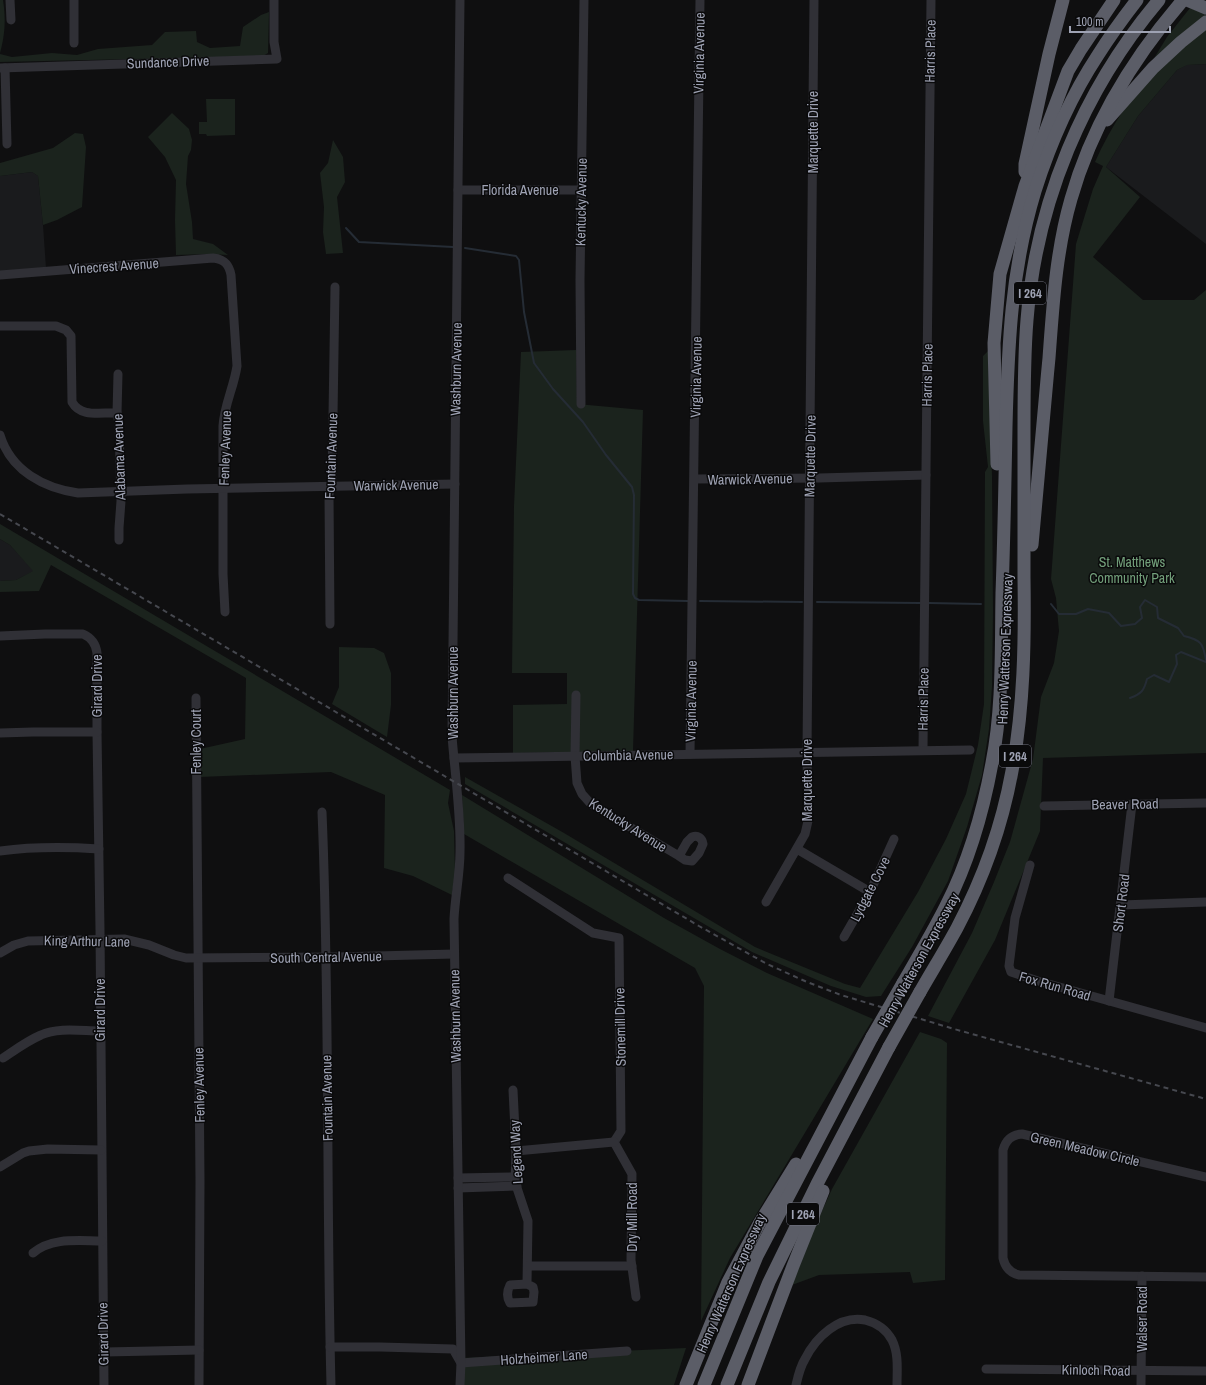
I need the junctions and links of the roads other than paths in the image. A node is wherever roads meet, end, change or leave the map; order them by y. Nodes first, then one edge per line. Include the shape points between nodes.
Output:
1 (10, 0) edge
2 (74, 0) edge
3 (274, 0) edge
4 (460, 0) edge
5 (584, 0) edge
6 (700, 0) edge
7 (814, 0) edge
8 (931, 0) edge
9 (1056, 0) edge
10 (1063, 0) edge
11 (1114, 0) edge
12 (1137, 0) edge
13 (1159, 0) edge
14 (1183, 0) edge
15 (1187, 0) edge
16 (1206, 8) edge
17 (11, 20) dead end
18 (1206, 22) edge
19 (74, 43) dead end
20 (1049, 54) junction
21 (2, 68) edge
22 (1096, 132) junction
23 (7, 144) dead end
24 (1025, 186) junction
25 (458, 190) junction
26 (581, 190) junction
27 (226, 263) joint
28 (0, 275) edge
29 (335, 287) dead end
30 (0, 326) edge
31 (118, 374) dead end
32 (580, 404) dead end
33 (117, 412) junction
34 (0, 435) edge
35 (926, 475) junction
36 (809, 478) junction
37 (695, 479) junction
38 (455, 484) junction
39 (331, 486) junction
40 (223, 488) junction
41 (120, 492) junction
42 (119, 540) dead end
43 (1002, 604) junction
44 (225, 612) dead end
45 (1024, 617) junction
46 (330, 624) dead end
47 (0, 636) edge
48 (576, 695) dead end
49 (196, 698) dead end
50 (97, 732) junction
51 (0, 733) edge
52 (923, 750) junction
53 (970, 750) dead end
54 (807, 752) junction
55 (690, 754) junction
56 (575, 756) junction
57 (454, 758) junction
58 (196, 785) joint
59 (1206, 803) edge
60 (1132, 804) junction
61 (1044, 806) dead end
62 (322, 812) dead end
63 (894, 839) dead end
64 (99, 849) junction
65 (798, 849) junction
66 (0, 851) edge
67 (679, 856) dead end
68 (1030, 866) dead end
69 (508, 878) dead end
70 (870, 892) junction
71 (766, 902) dead end
72 (1206, 902) edge
73 (1120, 905) junction
74 (844, 938) dead end
75 (100, 939) junction
76 (0, 953) edge
77 (454, 954) junction
78 (197, 957) junction
79 (327, 957) junction
80 (1109, 1001) junction
81 (1206, 1028) edge
82 (100, 1031) junction
83 (3, 1058) dead end
84 (848, 1083) junction
85 (513, 1090) dead end
86 (866, 1091) junction
87 (614, 1142) junction
88 (101, 1150) junction
89 (516, 1152) junction
90 (0, 1167) edge
91 (1206, 1177) edge
92 (458, 1178) junction
93 (516, 1182) junction
94 (458, 1188) junction
95 (102, 1241) junction
96 (33, 1253) dead end
97 (528, 1266) junction
98 (632, 1266) junction
99 (1142, 1276) junction
100 (1206, 1277) edge
101 (527, 1284) dead end
102 (636, 1297) dead end
103 (330, 1347) junction
104 (199, 1350) junction
105 (627, 1351) dead end
106 (105, 1352) junction
107 (461, 1362) junction
108 (986, 1369) dead end
109 (1142, 1370) junction
110 (1206, 1371) edge
111 (104, 1385) edge
112 (199, 1385) edge
113 (331, 1385) edge
114 (460, 1385) edge
115 (686, 1385) edge
116 (704, 1385) edge
117 (727, 1385) edge
118 (748, 1385) edge
119 (796, 1385) edge
120 (897, 1385) edge
121 (1141, 1385) edge

1 - 17 street
2 - 19 street
3 - 21 street, Sundance Drive via 274,42 277,59
4 - 25 street, Washburn Avenue
5 - 26 street, Kentucky Avenue
6 - 37 street, Virginia Avenue
7 - 36 street, Marquette Drive
8 - 35 street, Harris Place
9 - 20 highway
10 - 20 highway
11 - 24 highway via 1068,71
12 - 43 highway, Henry Watterson Expressway / I 264 via 1096,57 1068,107 1037,184 1021,246 1009,333
13 - 45 highway, Henry Watterson Expressway / I 264 via 1134,29 1084,114 1058,177 1036,255 1028,302 1025,344
14 - 22 highway via 1140,55
15 - 16 highway
18 - 22 highway via 1153,68
20 - 24 highway via 1025,164
21 - 23 street
22 - 45 highway via 1071,199 1058,259
24 - 43 highway via 1000,274 995,316 994,378
25 - 26 street, Florida Avenue
25 - 38 street, Washburn Avenue
26 - 32 street, Kentucky Avenue
27 - 28 street, Vinecrest Avenue via 213,258
27 - 40 street, Fenley Avenue via 230,267 231,275 237,366 224,418
29 - 39 street, Fountain Avenue
30 - 33 street via 56,326 66,330 71,336 74,406 87,413
31 - 33 street, Alabama Avenue
33 - 41 street, Alabama Avenue
34 - 41 street, Warwick Avenue via 14,461 29,475 47,486 78,493
35 - 36 street, Warwick Avenue
35 - 52 street, Harris Place
36 - 37 street, Warwick Avenue
36 - 54 street, Marquette Drive
37 - 55 street, Virginia Avenue
38 - 39 street, Warwick Avenue
38 - 57 street, Washburn Avenue via 452,729
39 - 40 street, Warwick Avenue
39 - 46 street, Fountain Avenue
40 - 41 street, Warwick Avenue
40 - 44 street, Fenley Avenue
41 - 42 street, Alabama Avenue
43 - 84 highway, Henry Watterson Expressway / I 264, bridge via 998,724 992,763 975,835 940,919
45 - 86 highway, Henry Watterson Expressway / I 264, bridge via 1020,717 1012,772 992,850 957,928
47 - 50 street, Girard Drive via 83,634 90,638 97,653
48 - 56 street, Kentucky Avenue
49 - 58 street, Fenley Court
50 - 51 street
50 - 64 street, Girard Drive
52 - 53 street, Columbia Avenue
52 - 54 street, Columbia Avenue
54 - 55 street, Columbia Avenue
54 - 65 street, Marquette Drive via 808,821
55 - 56 street, Columbia Avenue
56 - 57 street, Columbia Avenue
56 - 67 street, Kentucky Avenue via 577,783 584,798
57 - 77 street, Washburn Avenue via 460,846
58 - 78 street, Fenley Avenue
59 - 60 street, Beaver Road
60 - 61 street, Beaver Road
60 - 73 street, Short Road
62 - 79 street, Fountain Avenue
63 - 70 street, Lydgate Cove
64 - 66 street via 24,848
64 - 75 street, Girard Drive
65 - 70 street
65 - 71 street, Marquette Drive
68 - 80 street, Fox Run Road via 1015,918 1010,971 1013,974
69 - 87 street, Stonemill Drive via 593,932 619,938 621,1131
70 - 74 street, Lydgate Cove
72 - 73 street
73 - 80 street, Short Road
75 - 76 street, King Arthur Lane via 28,941
75 - 78 street, King Arthur Lane via 135,941 174,955
75 - 82 street, Girard Drive
77 - 79 street, South Central Avenue
77 - 92 street, Washburn Avenue
78 - 79 street, South Central Avenue
78 - 104 street, Fenley Avenue
79 - 103 street, Fountain Avenue
80 - 81 street, Fox Run Road
82 - 83 street via 75,1030 41,1034
82 - 88 street, Girard Drive
84 - 115 highway via 752,1237 728,1282
84 - 116 highway, Henry Watterson Expressway / I 264 via 757,1256
85 - 89 street, Legend Way
86 - 117 highway, Henry Watterson Expressway / I 264 via 769,1282
86 - 118 highway via 818,1203
87 - 89 street
87 - 98 street, Dry Mill Road via 632,1174
88 - 90 street via 30,1151
88 - 95 street, Girard Drive
89 - 93 street, Legend Way
91 - 99 street, Green Meadow Circle via 1028,1135 1017,1134 1005,1142 1002,1258 1008,1270 1019,1275
92 - 93 street
92 - 94 street, Washburn Avenue
93 - 94 street
93 - 97 street, Legend Way via 528,1221
94 - 107 street, Washburn Avenue
95 - 96 street via 54,1242
95 - 106 street, Girard Drive
97 - 98 street
97 - 101 street, Legend Way
98 - 102 street, Dry Mill Road
99 - 100 street, Green Meadow Circle
99 - 109 street, Walser Road
103 - 107 street via 453,1349
103 - 113 street, Fountain Avenue
104 - 106 street
104 - 112 street, Fenley Avenue
105 - 107 street, Holzheimer Lane
106 - 111 street, Girard Drive
107 - 114 street, Washburn Avenue
108 - 109 street, Kinloch Road
109 - 110 street, Kinloch Road
109 - 121 street, Walser Road
119 - 120 street via 804,1360 816,1341 836,1325 845,1321 863,1320 877,1324 889,1334 897,1358

